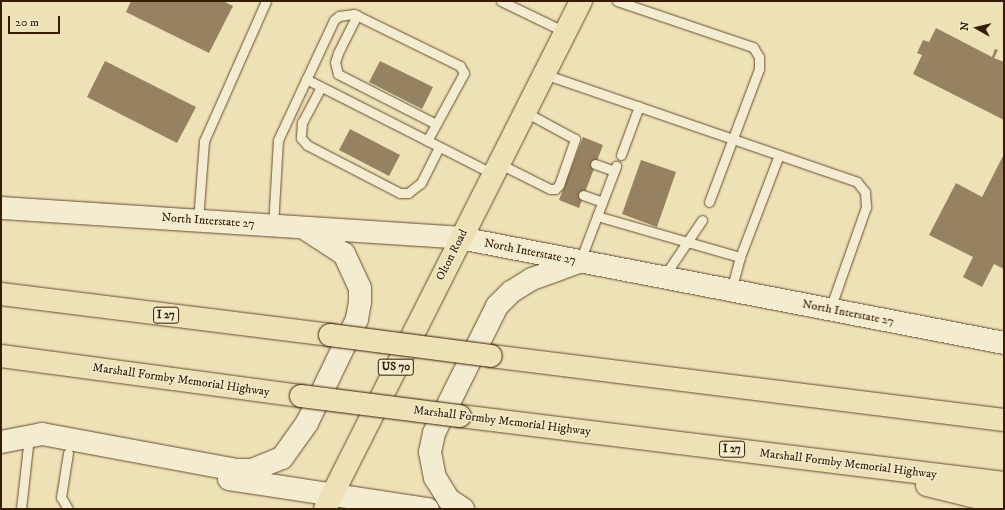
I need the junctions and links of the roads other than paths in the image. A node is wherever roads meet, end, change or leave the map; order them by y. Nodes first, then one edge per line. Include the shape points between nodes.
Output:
1 (266, 1) edge
2 (501, 1) edge
3 (581, 1) edge
4 (617, 1) edge
5 (357, 15) junction
6 (565, 32) junction
7 (544, 74) junction
8 (306, 79) junction
9 (321, 86) junction
10 (639, 106) junction
11 (524, 112) junction
12 (436, 124) junction
13 (732, 139) junction
14 (427, 141) junction
15 (439, 147) junction
16 (621, 155) dead end
17 (779, 155) junction
18 (595, 164) dead end
19 (495, 169) junction
20 (583, 195) dead end
21 (602, 202) junction
22 (709, 202) dead end
23 (1, 208) edge
24 (597, 216) junction
25 (702, 220) dead end
26 (198, 221) junction
27 (273, 226) junction
28 (304, 228) junction
29 (460, 238) junction
30 (687, 242) junction
31 (740, 257) junction
32 (580, 261) junction
33 (666, 278) junction
34 (730, 290) junction
35 (1, 294) edge
36 (830, 309) junction
37 (1004, 343) edge
38 (1, 356) edge
39 (1004, 420) edge
40 (1, 442) edge
41 (28, 446) junction
42 (68, 453) junction
43 (865, 466) junction
44 (1004, 483) edge
45 (328, 503) edge
46 (1004, 504) edge
47 (21, 509) edge
48 (68, 509) edge
49 (428, 509) edge
50 (463, 509) edge

1 - 26 lane via 204,141
2 - 6 lane
3 - 6 main road, Olton Road / US 70
4 - 13 lane via 753,47 759,57 759,68
5 - 8 lane via 348,13 334,20
5 - 12 lane via 338,53 338,74
5 - 12 lane via 460,66 464,73
6 - 7 main road, Olton Road / US 70
7 - 10 lane
7 - 11 main road, Olton Road / US 70
8 - 9 lane
8 - 27 lane via 278,140
9 - 14 lane
9 - 15 lane via 302,122 301,138 307,145 400,193 408,192 421,183
10 - 13 lane
10 - 16 lane
11 - 19 main road, Olton Road / US 70
11 - 19 lane via 570,134 575,139 574,156 561,186 550,189
12 - 14 lane
13 - 17 lane
13 - 22 lane
14 - 15 lane
15 - 19 lane
17 - 31 lane
17 - 36 lane via 856,182 865,192 866,207
18 - 21 lane via 615,169
19 - 29 main road, Olton Road / US 70
20 - 21 lane
21 - 24 lane
23 - 26 main road, North Interstate 27
24 - 30 lane
24 - 32 lane
25 - 30 lane
26 - 27 main road, North Interstate 27
27 - 28 main road, North Interstate 27
28 - 29 main road, North Interstate 27
28 - 40 main road via 344,254 360,288 360,302 357,319 307,423 282,458 252,470 236,470 42,434
29 - 32 main road, North Interstate 27
29 - 45 main road, Olton Road / US 70
30 - 31 lane
30 - 33 lane
31 - 34 lane
32 - 33 main road, North Interstate 27
32 - 50 main road via 532,279 512,292 498,306 434,433 430,452 435,478 449,500
33 - 34 main road, North Interstate 27
34 - 36 main road, North Interstate 27
35 - 39 main road, I 27, bridge
36 - 37 main road, North Interstate 27
38 - 43 main road, Marshall Formby Memorial Highway / I 27, bridge
40 - 41 main road
41 - 42 main road
41 - 47 lane
42 - 45 main road
42 - 48 lane via 61,497
43 - 44 main road, Marshall Formby Memorial Highway / I 27
43 - 46 main road
45 - 49 main road

